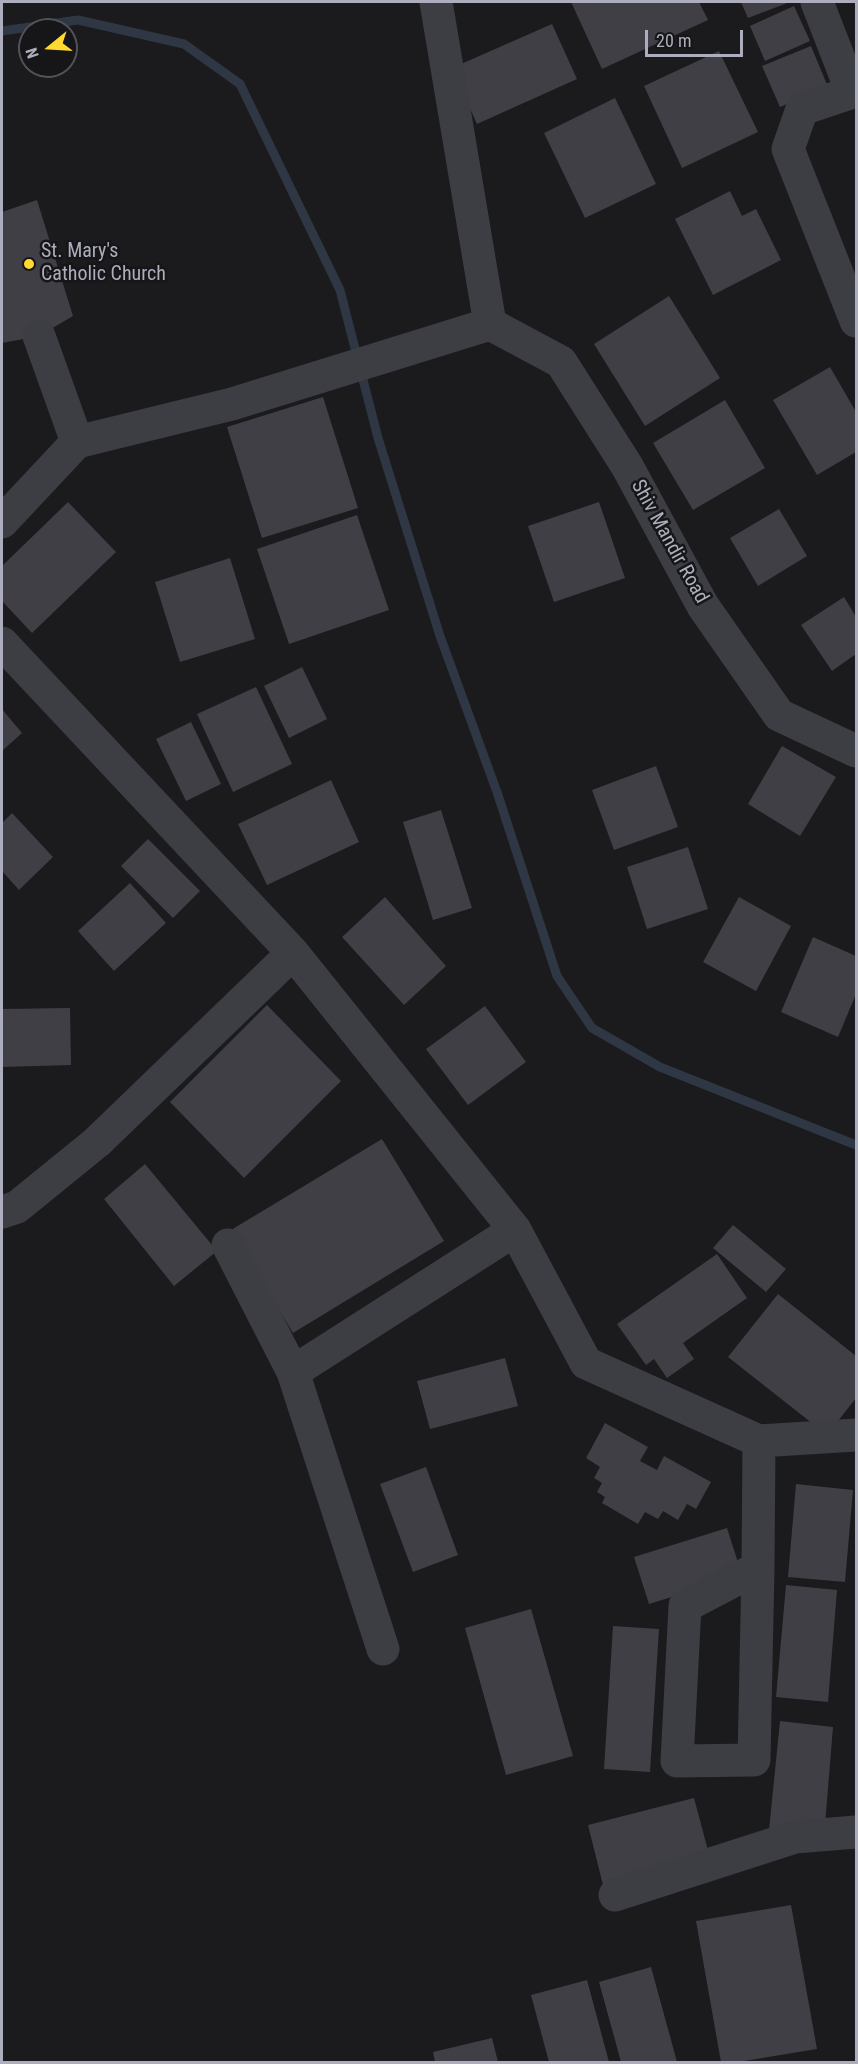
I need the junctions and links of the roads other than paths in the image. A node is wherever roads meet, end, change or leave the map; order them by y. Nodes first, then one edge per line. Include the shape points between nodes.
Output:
1 (436, 2) edge
2 (818, 2) edge
3 (854, 92) edge
4 (856, 321) edge
5 (490, 324) junction
6 (39, 336) dead end
7 (77, 442) junction
8 (2, 522) edge
9 (2, 643) edge
10 (856, 751) edge
11 (293, 953) junction
12 (2, 1212) edge
13 (515, 1230) junction
14 (228, 1245) dead end
15 (293, 1372) junction
16 (856, 1435) edge
17 (759, 1441) junction
18 (758, 1568) junction
19 (383, 1649) dead end
20 (856, 1832) edge
21 (615, 1895) dead end

1 - 5 street
2 - 3 street
3 - 4 street via 802,109 788,149
5 - 7 street via 232,404
5 - 10 street, Shiv Mandir Road via 561,362 627,466 703,606 778,715
6 - 7 street
7 - 8 street
9 - 11 street
11 - 12 street via 97,1142 17,1207
11 - 13 street
13 - 15 street
13 - 17 street via 586,1363
14 - 15 street
15 - 19 street
16 - 17 street
17 - 18 street
18 - 18 street via 754,1760 677,1761 685,1606
20 - 21 street via 795,1837

